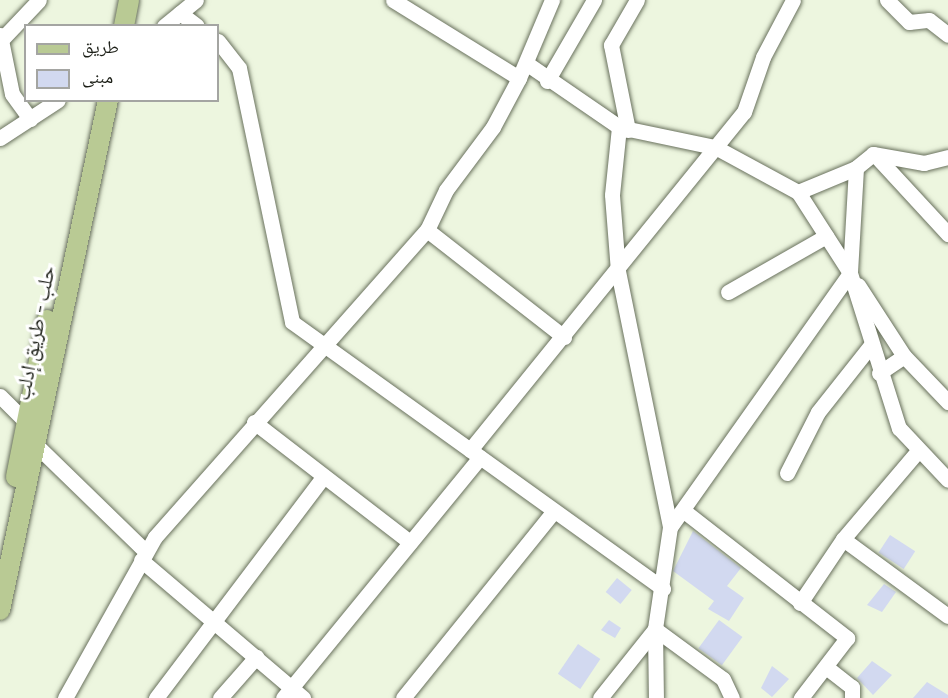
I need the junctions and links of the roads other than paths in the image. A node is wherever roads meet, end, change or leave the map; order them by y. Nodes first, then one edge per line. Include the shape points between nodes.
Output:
1 (39, 0) edge
2 (117, 0) edge
3 (129, 0) edge
4 (196, 0) edge
5 (393, 0) edge
6 (552, 0) edge
7 (594, 0) edge
8 (637, 0) edge
9 (793, 0) edge
10 (887, 0) edge
11 (180, 13) junction
12 (111, 24) edge
13 (124, 24) edge
14 (166, 24) edge
15 (194, 24) edge
16 (948, 35) edge
17 (2, 37) edge
18 (219, 42) edge
19 (526, 63) junction
20 (519, 78) junction
21 (547, 81) junction
22 (55, 102) edge
23 (95, 102) edge
24 (108, 102) edge
25 (30, 119) junction
26 (623, 128) junction
27 (0, 138) edge
28 (715, 147) junction
29 (873, 154) junction
30 (948, 157) edge
31 (856, 168) junction
32 (798, 192) junction
33 (427, 230) junction
34 (948, 234) edge
35 (826, 236) junction
36 (618, 271) junction
37 (850, 273) junction
38 (728, 292) dead end
39 (564, 337) junction
40 (871, 345) junction
41 (323, 347) junction
42 (904, 356) junction
43 (879, 373) junction
44 (0, 396) edge
45 (948, 402) edge
46 (254, 422) junction
47 (33, 434) junction
48 (918, 451) junction
49 (475, 454) junction
50 (787, 473) dead end
51 (324, 476) junction
52 (948, 480) edge
53 (554, 511) junction
54 (684, 511) junction
55 (670, 527) junction
56 (843, 539) junction
57 (410, 542) junction
58 (0, 546) edge
59 (143, 556) junction
60 (663, 589) junction
61 (800, 603) junction
62 (0, 610) edge
63 (948, 616) edge
64 (215, 623) junction
65 (655, 629) junction
66 (256, 657) junction
67 (826, 667) junction
68 (292, 695) edge
69 (65, 698) edge
70 (156, 698) edge
71 (220, 698) edge
72 (403, 698) edge
73 (600, 698) edge
74 (656, 698) edge
75 (732, 698) edge
76 (801, 698) edge
77 (852, 698) edge

1 - 17 street
2 - 12 main road
3 - 13 main road
4 - 11 street
5 - 20 street
6 - 19 street
7 - 21 street
8 - 26 street via 611,45
9 - 28 street via 763,57 744,112
10 - 16 street via 909,22 929,20
11 - 14 street
11 - 15 street
17 - 25 street via 12,94
18 - 41 street via 240,68 292,322
19 - 20 street
19 - 21 street
20 - 33 street via 493,127 446,190
21 - 26 street
22 - 25 street
23 - 47 main road, حلب - طريق إدلب
24 - 47 main road, حلب - طريق إدلب
25 - 27 street
26 - 28 street
26 - 36 street via 612,195
28 - 32 street
28 - 36 street
29 - 30 street via 924,163
29 - 31 street
29 - 34 street
31 - 32 street
31 - 37 street
32 - 35 street
33 - 39 street
33 - 41 street
35 - 37 street
35 - 38 street
36 - 39 street
36 - 55 street
37 - 40 street
37 - 42 street
37 - 54 street
39 - 49 street
40 - 43 street
40 - 50 street via 818,412
41 - 46 street
41 - 49 street
42 - 43 street
42 - 45 street
43 - 48 street via 899,428
44 - 47 street
46 - 51 street
46 - 59 street
47 - 58 main road, حلب - طريق إدلب
47 - 59 street
47 - 62 main road, حلب - طريق إدلب
48 - 52 street
48 - 56 street
49 - 53 street
49 - 57 street
51 - 57 street
51 - 64 street via 260,555 253,575
53 - 60 street
53 - 72 street
54 - 55 street
54 - 61 street
55 - 60 street
56 - 61 street
56 - 63 street
57 - 68 street
59 - 64 street
59 - 69 street
60 - 65 street
61 - 67 street via 847,638
64 - 66 street
64 - 70 street
65 - 73 street
65 - 74 street
65 - 75 street via 723,679
66 - 68 street
66 - 71 street
67 - 76 street
67 - 77 street via 852,687

